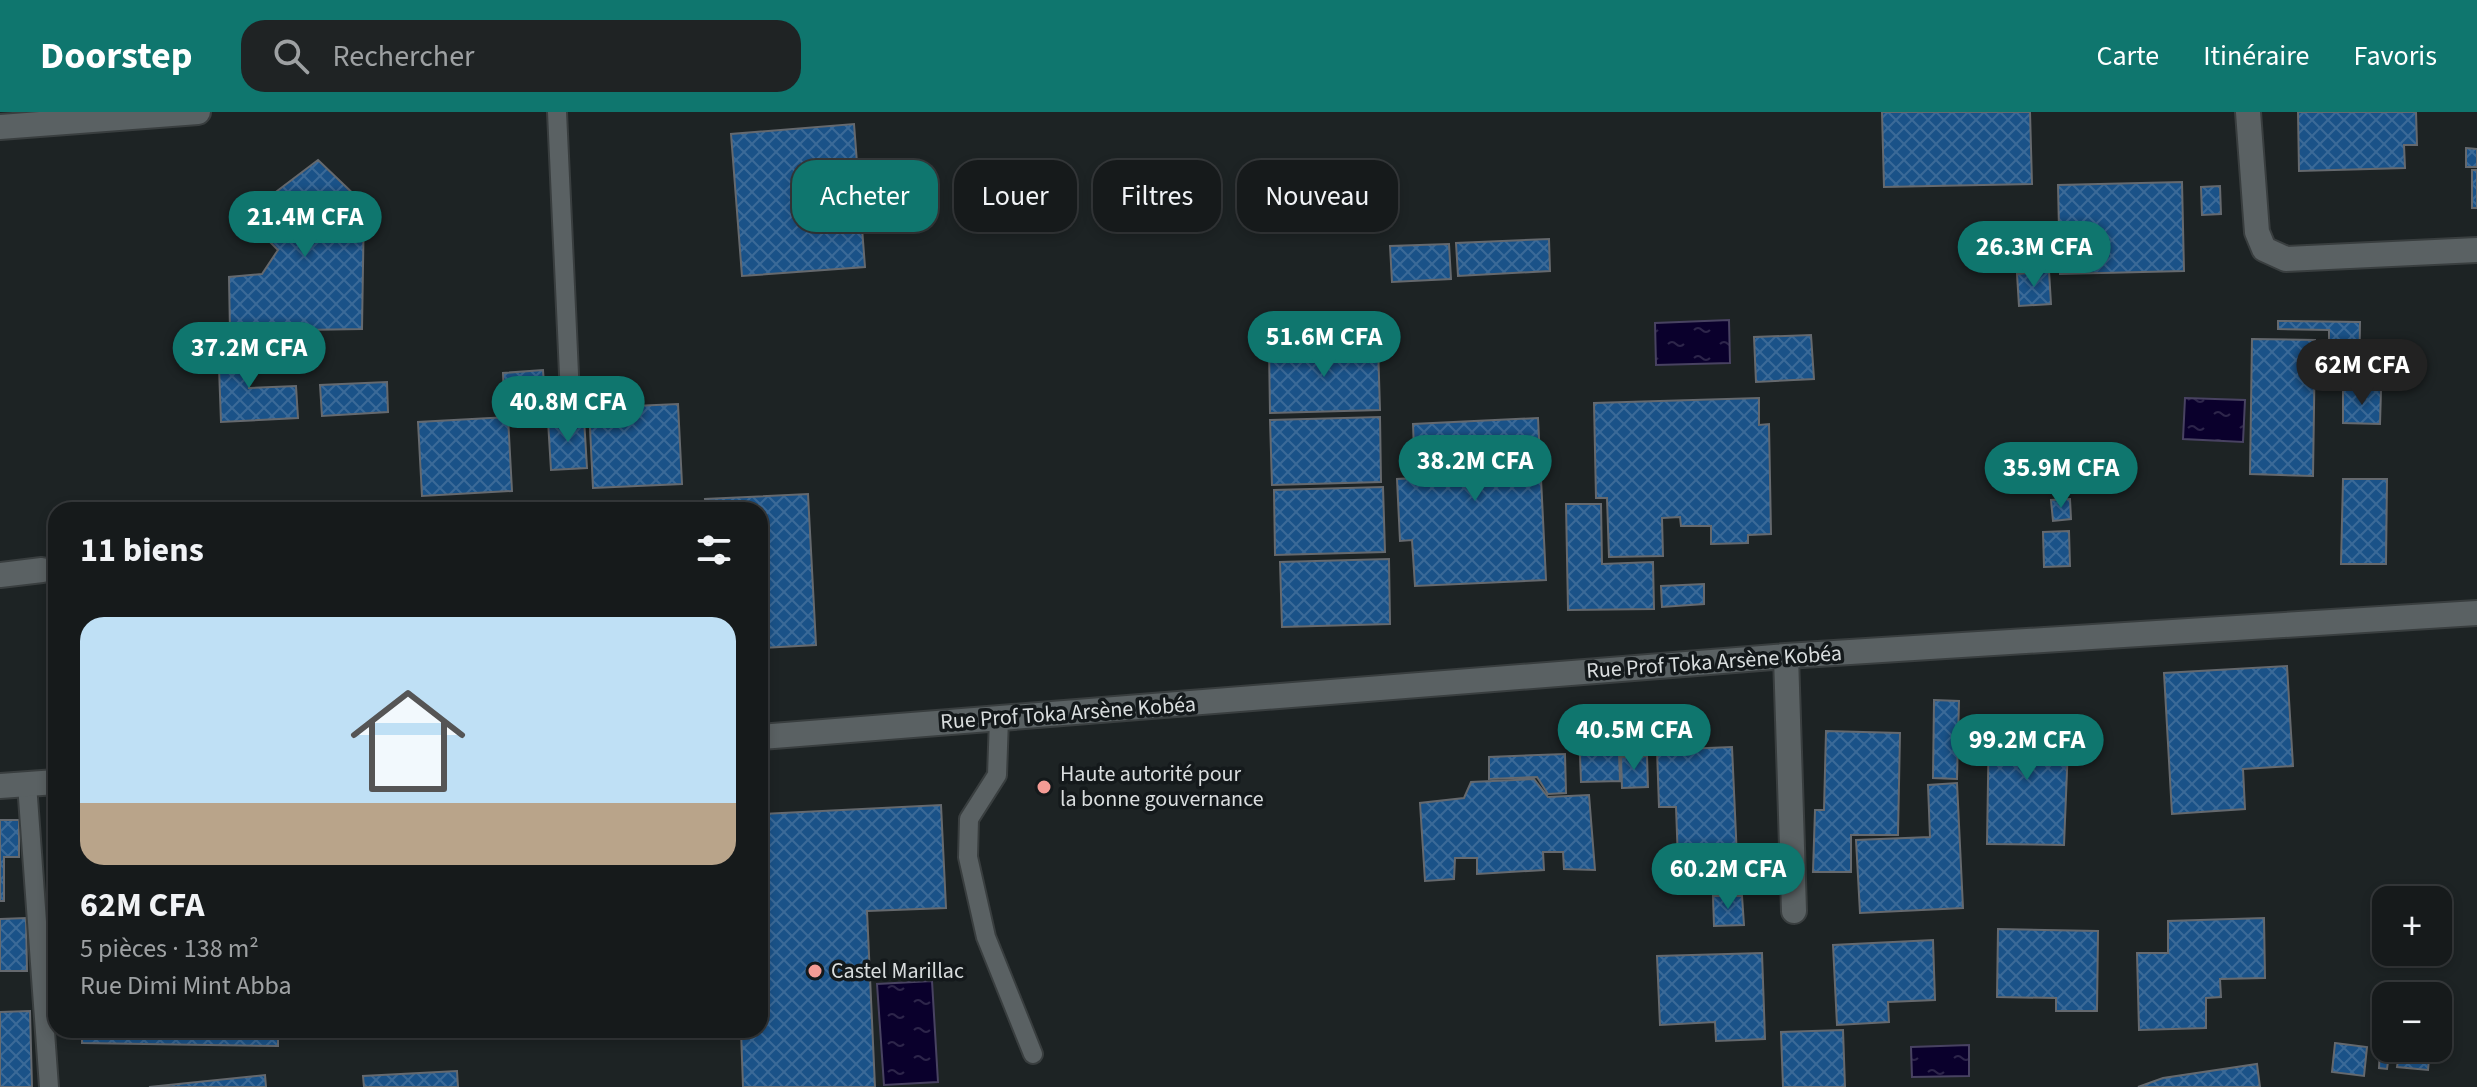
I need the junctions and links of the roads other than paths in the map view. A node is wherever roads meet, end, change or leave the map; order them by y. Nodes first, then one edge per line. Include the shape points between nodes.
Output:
1 (198, 112) edge
2 (557, 112) edge
3 (2248, 112) edge
4 (0, 127) edge
5 (2477, 250) edge
6 (570, 396) dead end
7 (42, 570) dead end
8 (0, 575) edge
9 (2477, 613) edge
10 (1786, 656) junction
11 (999, 719) junction
12 (768, 736) edge
13 (48, 783) edge
14 (27, 784) junction
15 (0, 786) edge
16 (1794, 911) dead end
17 (1033, 1054) dead end
18 (49, 1087) edge

1 - 4 street
2 - 6 lane
3 - 5 street via 2257,232 2264,249 2286,259
7 - 8 street
9 - 10 street, Rue Prof Toka Arsène Kobéa
10 - 11 street, Rue Prof Toka Arsène Kobéa
10 - 16 street
11 - 12 street, Rue Prof Toka Arsène Kobéa
11 - 17 lane via 997,775 969,819 968,857 986,937
13 - 14 street
14 - 15 street
14 - 18 lane

